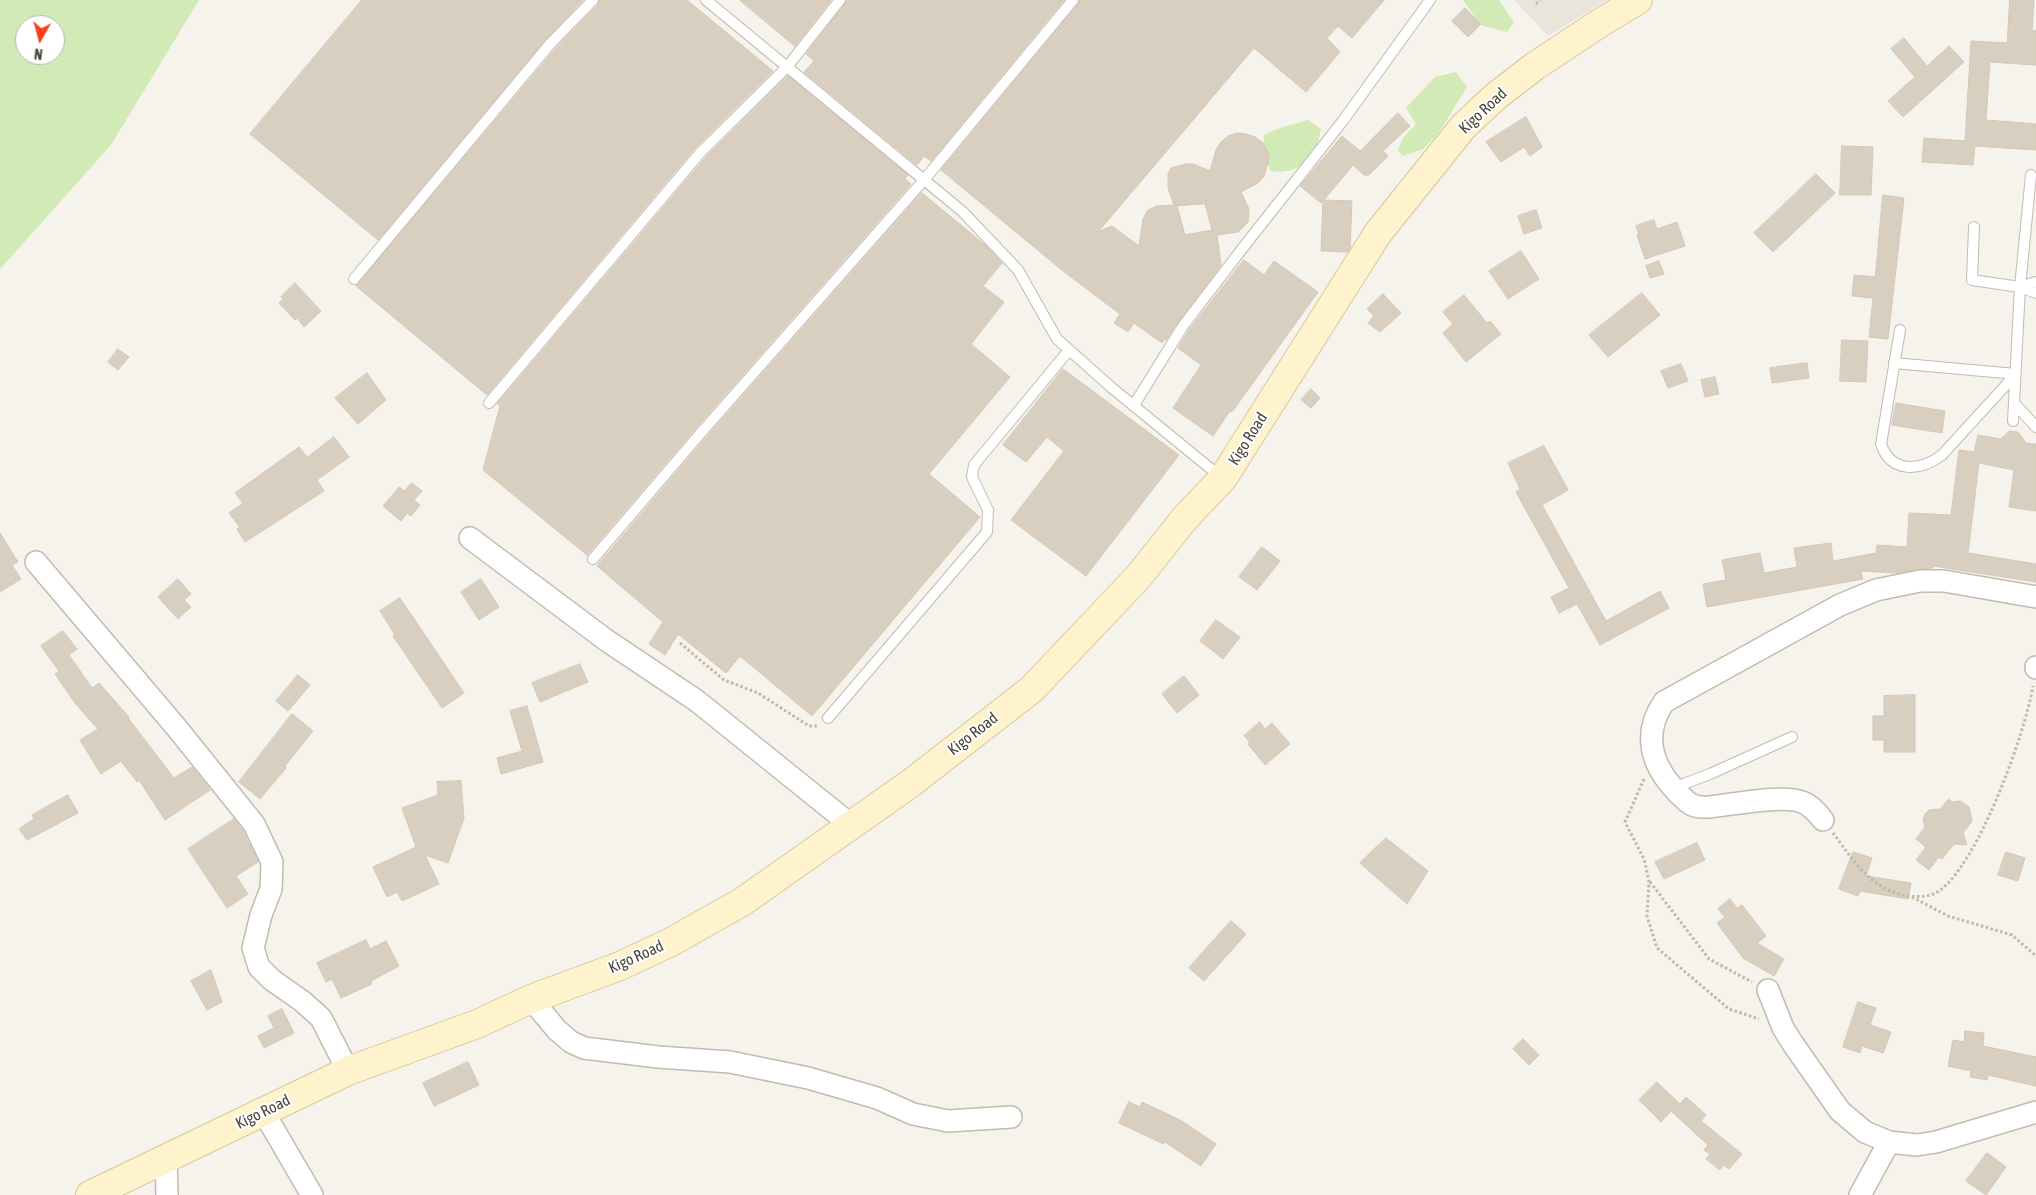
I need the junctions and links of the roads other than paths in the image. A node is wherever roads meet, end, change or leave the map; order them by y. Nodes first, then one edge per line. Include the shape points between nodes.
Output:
1 (593, 0) edge
2 (706, 0) edge
3 (840, 0) edge
4 (1073, 0) edge
5 (1430, 0) edge
6 (1638, 0) edge
7 (787, 67) junction
8 (2031, 175) dead end
9 (924, 180) junction
10 (1974, 227) dead end
11 (354, 279) dead end
12 (2036, 282) edge
13 (2020, 287) junction
14 (2036, 293) edge
15 (1900, 330) dead end
16 (1069, 350) junction
17 (1894, 363) junction
18 (2016, 374) junction
19 (489, 403) dead end
20 (2014, 403) junction
21 (1134, 405) junction
22 (2012, 421) dead end
23 (2036, 427) edge
24 (1222, 478) junction
25 (470, 538) dead end
26 (593, 559) dead end
27 (36, 562) dead end
28 (2036, 596) edge
29 (828, 718) road end
30 (1792, 737) dead end
31 (1673, 788) junction
32 (1823, 820) road end
33 (851, 825) junction
34 (1768, 990) road end
35 (531, 999) junction
36 (348, 1071) junction
37 (263, 1111) junction
38 (2036, 1112) edge
39 (1011, 1116) dead end
40 (1889, 1142) junction
41 (166, 1159) junction
42 (90, 1195) edge
43 (167, 1195) edge
44 (312, 1195) edge
45 (1860, 1195) edge

1 - 11 lane via 550,44
2 - 7 lane
3 - 7 lane
4 - 9 lane
5 - 21 lane via 1342,122 1183,326
6 - 24 street, Kigo Road via 1535,66 1463,127 1378,233
7 - 9 lane
7 - 19 lane via 700,153
8 - 13 lane
9 - 16 lane via 962,212 1018,270 1057,339
9 - 26 lane
10 - 13 lane via 1972,280
12 - 13 lane
13 - 14 lane
13 - 18 lane
15 - 17 lane
16 - 21 lane
16 - 29 lane via 974,465 972,476 988,510 987,532
17 - 18 lane
17 - 18 lane via 1882,444 1885,455 1909,468 1932,463 1942,455
18 - 20 lane
20 - 22 lane
20 - 23 lane
21 - 24 lane
24 - 33 street, Kigo Road via 1139,576 1032,689
25 - 33 street via 606,640 697,701
27 - 36 street via 254,824 272,862 271,889 253,948 259,967 321,1018
28 - 31 street via 1944,581 1920,581 1876,590 1840,605 1664,702 1653,726 1653,756
30 - 31 lane
31 - 32 street via 1690,805 1699,807 1787,799 1802,802
33 - 35 street, Kigo Road via 742,902 671,942 620,966
34 - 40 street via 1783,1028 1840,1111 1865,1132
35 - 36 street, Kigo Road via 477,1024
35 - 39 street via 557,1030 584,1048 730,1062 808,1078 877,1098 913,1114 948,1121
36 - 37 street, Kigo Road
37 - 41 street, Kigo Road
37 - 44 street
38 - 40 street via 1936,1142 1917,1145
40 - 45 street
41 - 42 street, Kigo Road
41 - 43 street

